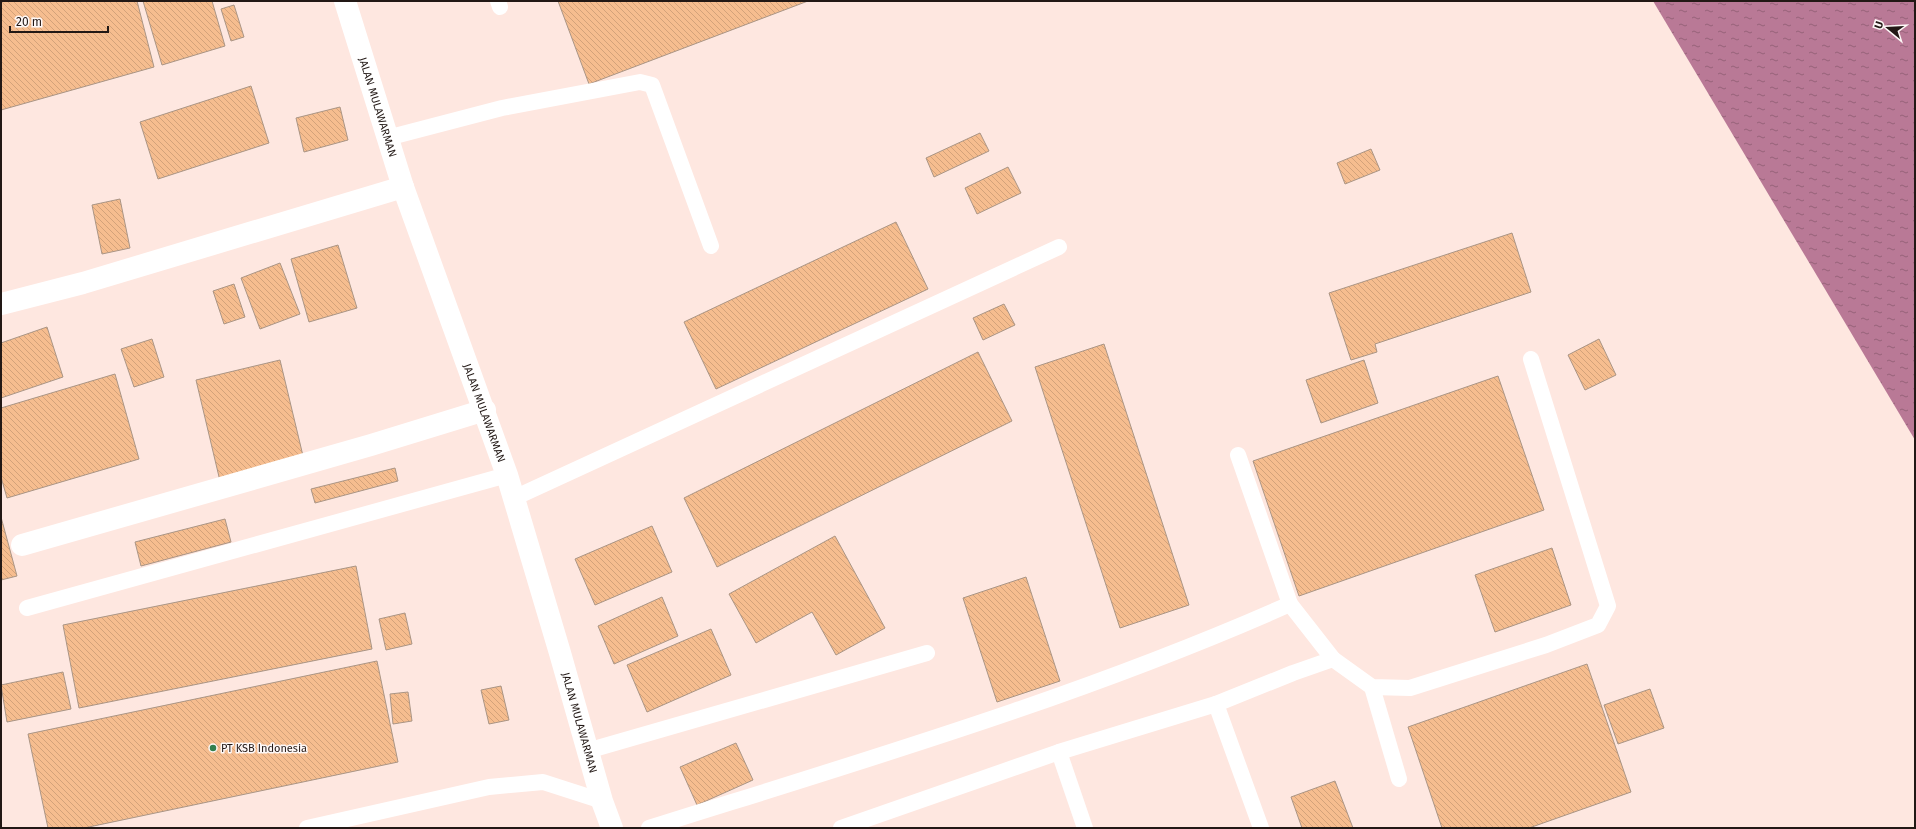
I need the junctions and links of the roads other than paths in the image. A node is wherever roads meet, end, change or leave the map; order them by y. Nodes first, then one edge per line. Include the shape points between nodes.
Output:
1 (345, 1) edge
2 (387, 138) junction
3 (403, 187) junction
4 (711, 246) dead end
5 (1059, 247) dead end
6 (1, 304) edge
7 (1531, 359) dead end
8 (485, 410) junction
9 (1238, 455) dead end
10 (507, 475) junction
11 (514, 498) junction
12 (22, 545) dead end
13 (1290, 604) junction
14 (27, 608) dead end
15 (927, 653) dead end
16 (1333, 659) junction
17 (1372, 687) junction
18 (1216, 704) junction
19 (587, 751) junction
20 (1059, 752) junction
21 (1399, 779) dead end
22 (602, 801) junction
23 (307, 828) edge
24 (612, 828) edge
25 (649, 828) edge
26 (841, 828) edge
27 (1085, 828) edge
28 (1261, 828) edge

1 - 2 main road, JALAN MULAWARMAN
2 - 3 main road, JALAN MULAWARMAN
2 - 4 lane via 502,108 640,82 652,85
3 - 6 main road via 83,283
3 - 8 main road, JALAN MULAWARMAN
5 - 11 lane
7 - 17 lane via 1608,606 1598,625 1546,645 1410,688
8 - 10 main road, JALAN MULAWARMAN
8 - 12 main road
9 - 13 lane
10 - 11 main road, JALAN MULAWARMAN
10 - 14 lane
11 - 19 main road, JALAN MULAWARMAN
13 - 16 lane
13 - 25 lane via 1042,702 893,752
15 - 19 lane
16 - 17 lane
16 - 18 lane
17 - 21 lane
18 - 20 lane
18 - 28 lane
19 - 22 main road, JALAN MULAWARMAN
20 - 26 lane
20 - 27 lane
22 - 23 lane via 543,782 489,787
22 - 24 main road, JALAN MULAWARMAN

